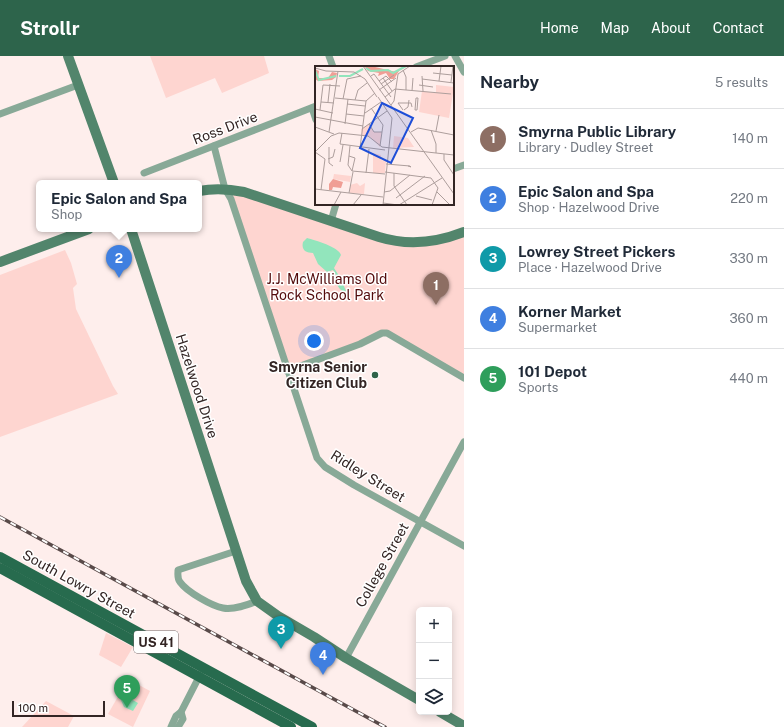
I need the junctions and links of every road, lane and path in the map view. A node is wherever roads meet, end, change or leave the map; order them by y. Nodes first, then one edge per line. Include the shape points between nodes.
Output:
1 (68, 56) edge
2 (328, 56) edge
3 (445, 56) edge
4 (455, 56) edge
5 (332, 66) edge
6 (419, 66) edge
7 (464, 72) edge
8 (78, 85) junction
9 (314, 107) edge
10 (0, 114) edge
11 (214, 146) junction
12 (464, 165) edge
13 (454, 169) edge
14 (144, 173) dead end
15 (113, 180) edge
16 (225, 189) junction
17 (202, 191) edge
18 (336, 205) edge
19 (331, 221) junction
20 (80, 232) edge
21 (132, 232) edge
22 (464, 232) edge
23 (0, 262) edge
24 (287, 371) junction
25 (464, 378) edge
26 (464, 442) edge
27 (421, 522) junction
28 (464, 546) edge
29 (236, 551) junction
30 (0, 557) edge
31 (0, 568) edge
32 (257, 601) junction
33 (346, 658) junction
34 (202, 672) junction
35 (416, 698) edge
36 (181, 712) junction
37 (445, 715) edge
38 (464, 726) edge
39 (171, 727) edge
40 (178, 727) edge
41 (291, 727) edge
42 (312, 727) edge

1 - 8 street
2 - 5 street
3 - 6 street
4 - 7 street
8 - 10 street
8 - 15 street
9 - 11 street, Ross Drive
11 - 14 street, Ross Drive
11 - 16 street, Ridley Street
12 - 13 street
16 - 17 street
16 - 19 street via 244,192
16 - 24 street, Ridley Street via 231,200
18 - 19 street
19 - 22 street via 387,240 405,243 431,242
20 - 23 street
21 - 29 street, Hazelwood Drive
24 - 25 street via 385,333 392,334
24 - 27 street, Ridley Street via 317,458 325,467
26 - 27 street, College Street
27 - 28 street, Ridley Street
27 - 33 street, College Street
29 - 32 street, Hazelwood Drive via 246,581
29 - 32 street via 178,570 177,576 186,588 224,608 242,607
30 - 34 main road, South Lowry Street / US 41
31 - 34 main road, US 41
32 - 33 street, Hazelwood Drive
33 - 35 street, Hazelwood Drive
34 - 36 street
34 - 41 main road, US 41
34 - 42 main road, South Lowry Street / US 41
36 - 39 street
36 - 40 street via 183,719
37 - 38 street

